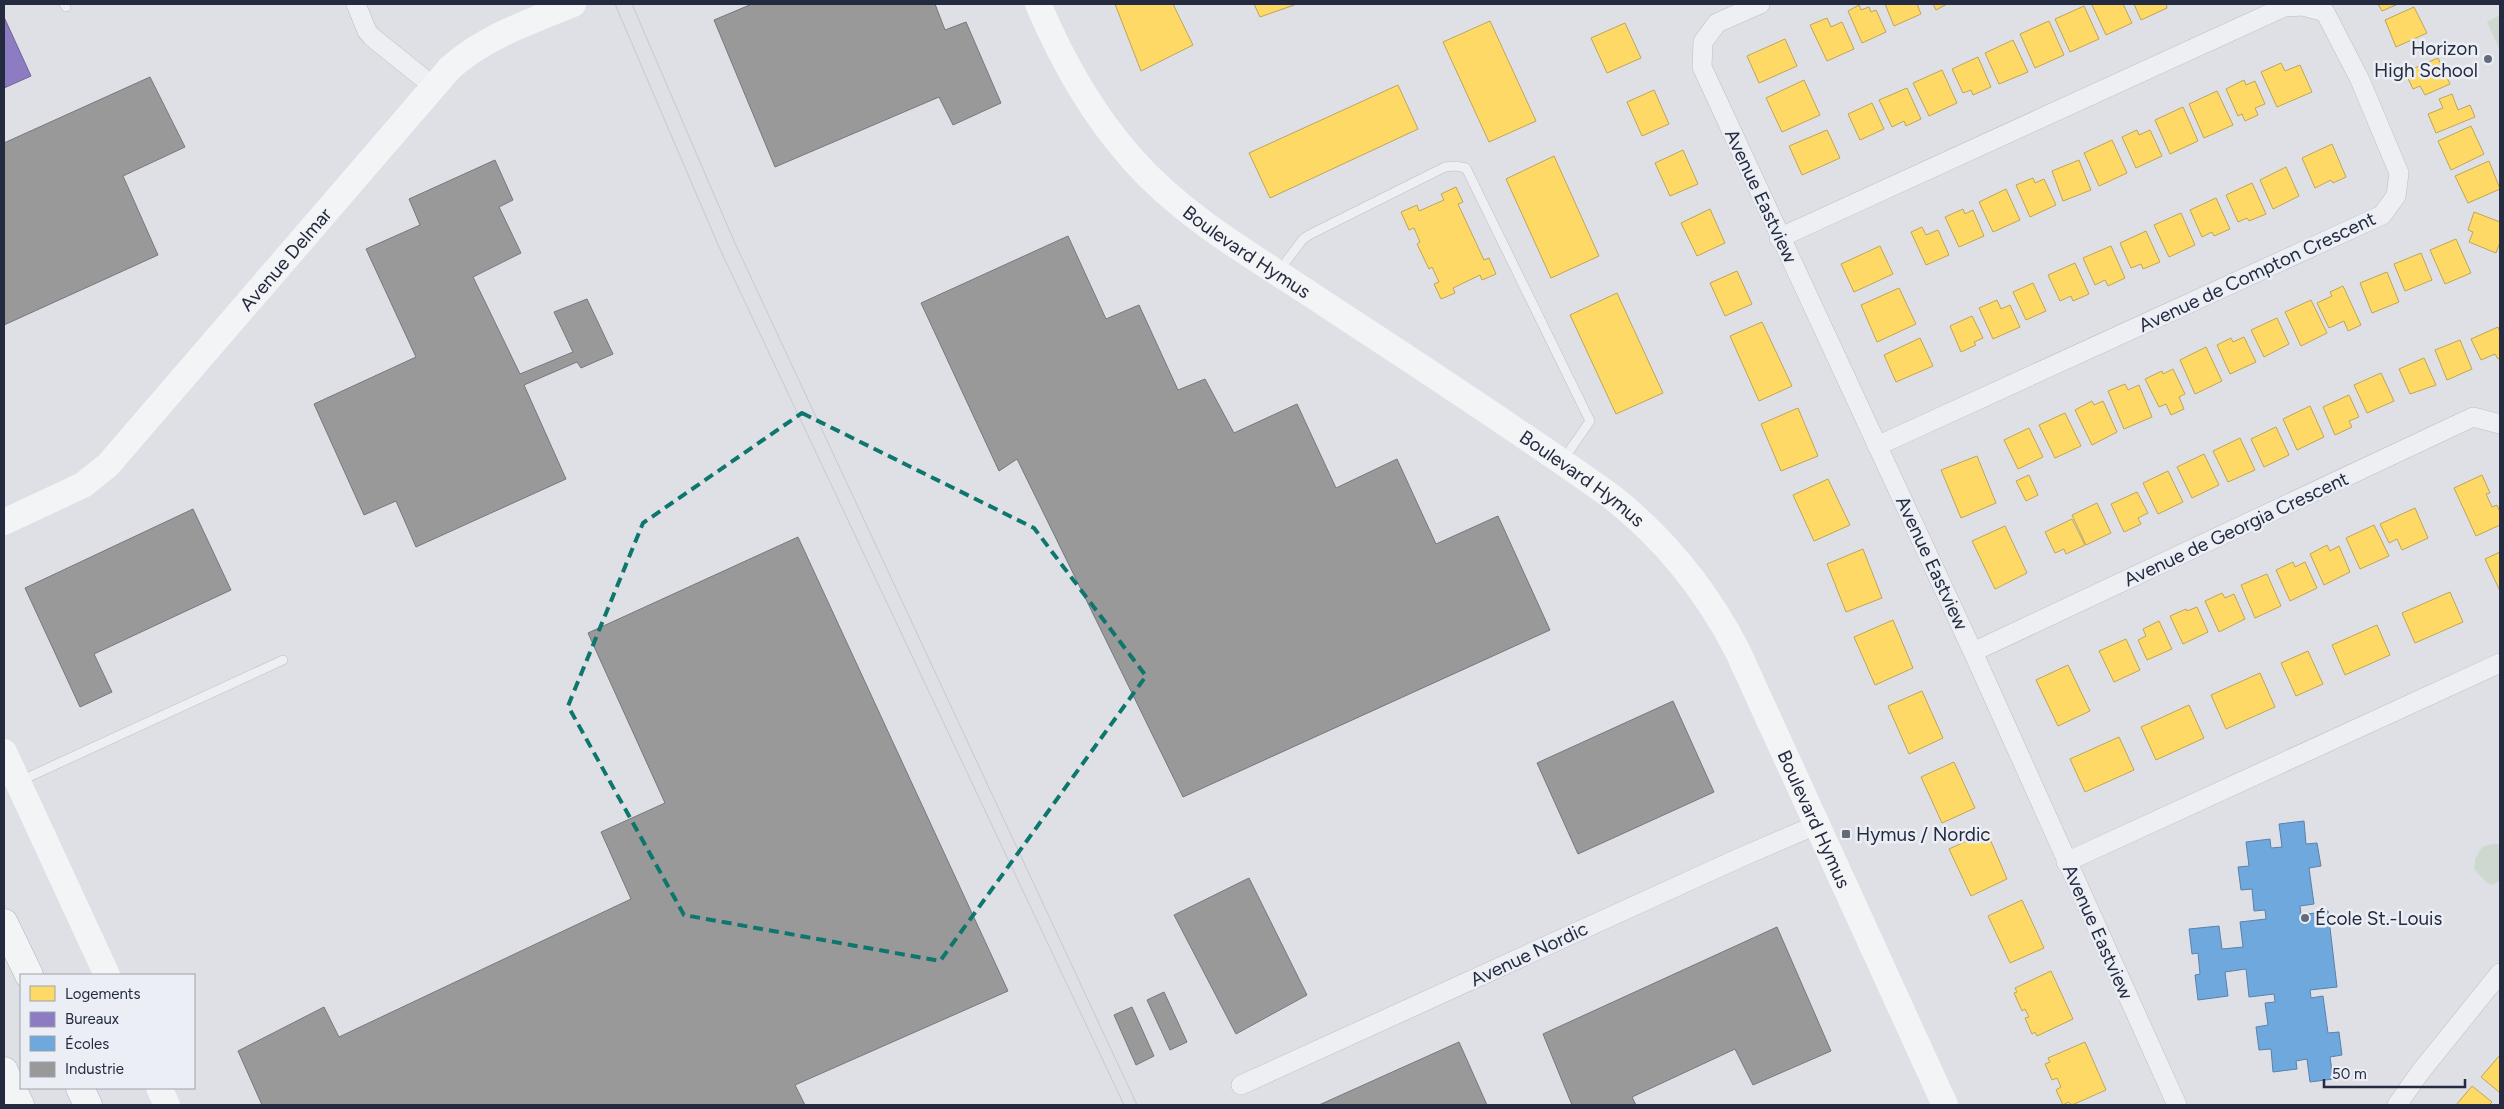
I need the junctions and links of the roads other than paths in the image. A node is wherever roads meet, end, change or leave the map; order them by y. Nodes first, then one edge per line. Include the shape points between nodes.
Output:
1 (356, 4) edge
2 (573, 4) edge
3 (1038, 4) edge
4 (1760, 4) edge
5 (434, 87) junction
6 (1780, 238) junction
7 (1278, 273) junction
8 (2500, 424) edge
9 (1877, 446) junction
10 (1562, 462) junction
11 (4, 522) edge
12 (1974, 652) junction
13 (283, 660) dead end
14 (2500, 663) edge
15 (4, 752) edge
16 (18, 782) junction
17 (1818, 824) junction
18 (2066, 862) junction
19 (4, 923) edge
20 (2500, 973) edge
21 (28, 974) edge
22 (107, 974) edge
23 (4, 1071) edge
24 (1241, 1085) dead end
25 (80, 1089) edge
26 (159, 1089) edge
27 (20, 1105) edge
28 (88, 1105) edge
29 (167, 1105) edge
30 (1946, 1105) edge
31 (2177, 1105) edge
32 (2397, 1105) edge

1 - 5 street via 372,37
2 - 5 street, Avenue Delmar via 480,45 450,68
3 - 7 street, Boulevard Hymus via 1073,79 1098,117 1136,163 1186,209
4 - 6 street, Avenue Eastview via 1717,23 1703,42 1702,67
5 - 11 street, Avenue Delmar via 108,465 83,485
6 - 9 street, Avenue Eastview
6 - 9 street, Avenue de Compton Crescent via 2284,7 2303,6 2325,12 2360,80 2399,173 2396,196 2382,215
7 - 10 street, Boulevard Hymus
7 - 10 lane via 1309,235 1445,168 1466,168 1590,421
8 - 12 street, Avenue de Georgia Crescent via 2473,417
9 - 12 street, Avenue Eastview
10 - 17 street, Boulevard Hymus via 1639,520 1679,560 1703,591 1738,652
12 - 18 street, Avenue Eastview
13 - 16 lane
14 - 18 street
15 - 16 street
16 - 22 street
17 - 24 street, Avenue Nordic
17 - 30 street, Boulevard Hymus
18 - 31 street, Avenue Eastview
19 - 21 highway
20 - 32 street
23 - 27 highway
25 - 28 highway
26 - 29 street

